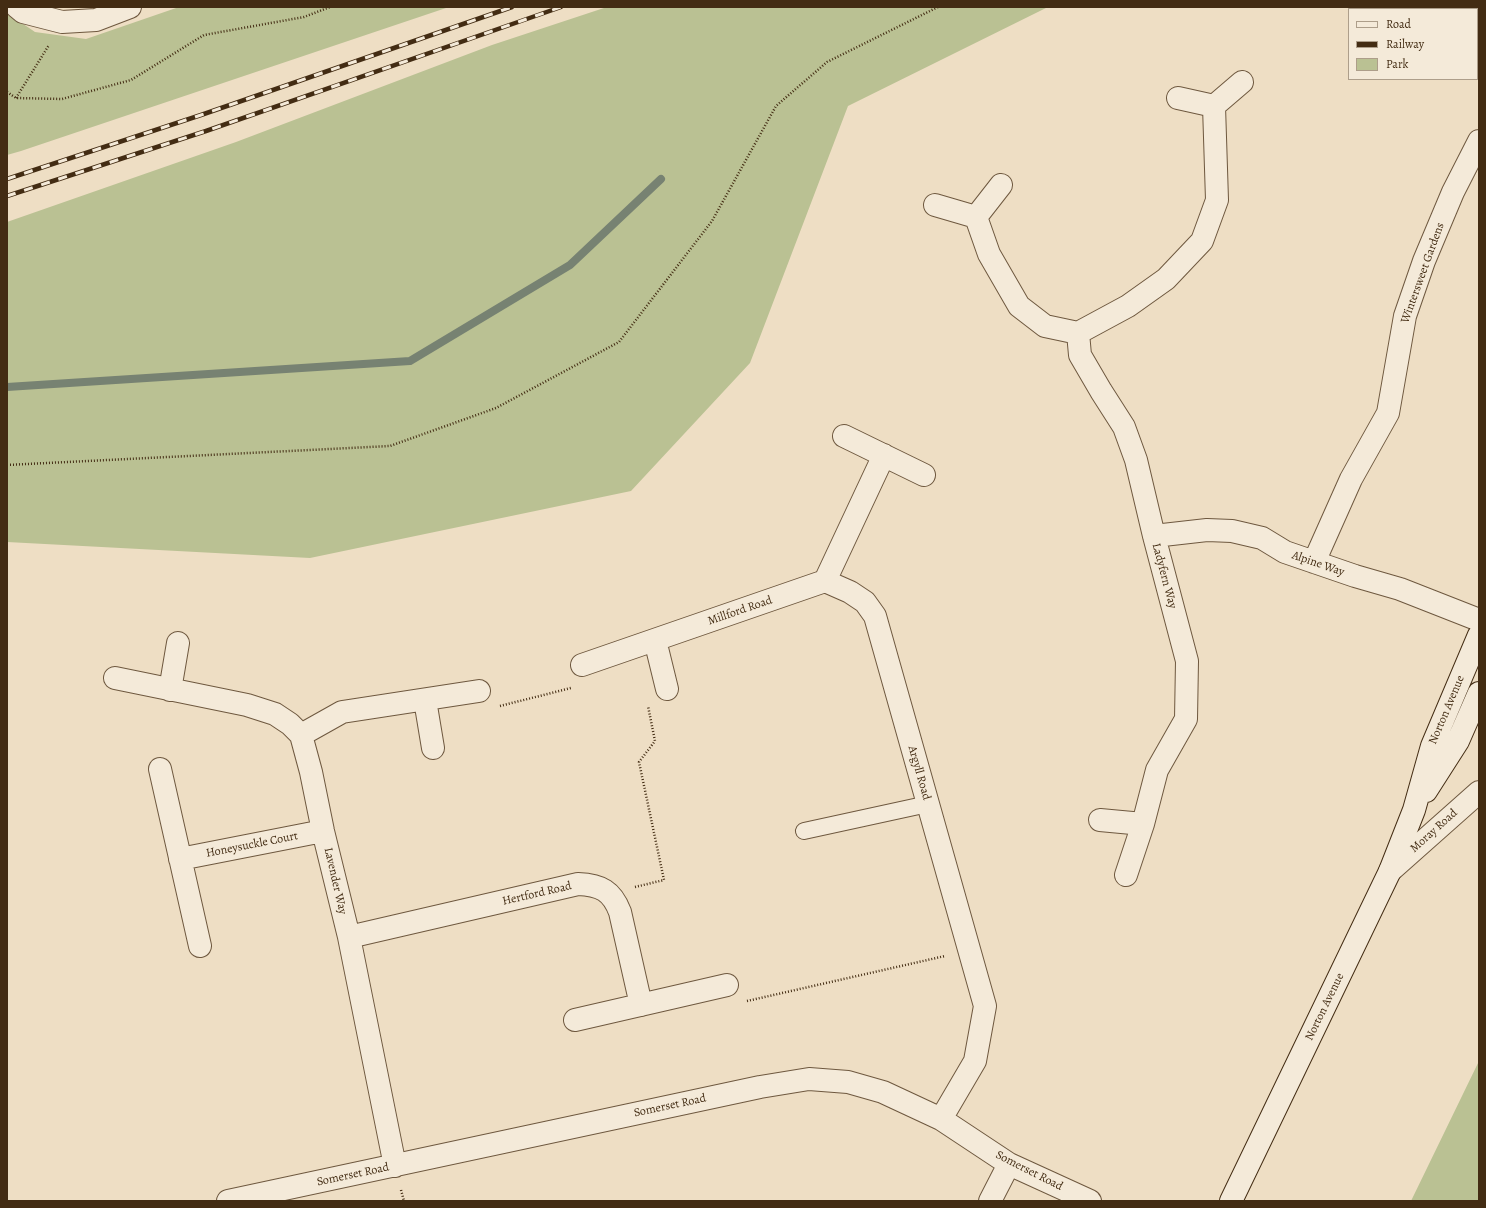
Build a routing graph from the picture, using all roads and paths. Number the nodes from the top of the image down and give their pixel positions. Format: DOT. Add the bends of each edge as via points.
graph roads {
  1 [pos="17,7"];
  2 [pos="130,7"];
  3 [pos="330,7"];
  4 [pos="938,7"];
  5 [pos="62,22"];
  6 [pos="1242,82"];
  7 [pos="7,92"];
  8 [pos="16,98"];
  9 [pos="1178,98"];
  10 [pos="1214,106"];
  11 [pos="1479,141"];
  12 [pos="1000,184"];
  13 [pos="935,205"];
  14 [pos="976,217"];
  15 [pos="1078,333"];
  16 [pos="844,436"];
  17 [pos="884,455"];
  18 [pos="7,465"];
  19 [pos="924,475"];
  20 [pos="1154,536"];
  21 [pos="1314,562"];
  22 [pos="824,582"];
  23 [pos="1479,620"];
  24 [pos="1479,635"];
  25 [pos="655,640"];
  26 [pos="178,643"];
  27 [pos="582,665"];
  28 [pos="115,678"];
  29 [pos="667,689"];
  30 [pos="170,690"];
  31 [pos="479,691"];
  32 [pos="1479,693"];
  33 [pos="425,700"];
  34 [pos="301,735"];
  35 [pos="434,748"];
  36 [pos="160,769"];
  37 [pos="1479,792"];
  38 [pos="928,804"];
  39 [pos="1414,810"];
  40 [pos="1100,820"];
  41 [pos="1143,824"];
  42 [pos="804,830"];
  43 [pos="323,831"];
  44 [pos="180,858"];
  45 [pos="1390,871"];
  46 [pos="1126,875"];
  47 [pos="609,892"];
  48 [pos="349,937"];
  49 [pos="200,946"];
  50 [pos="970,950"];
  51 [pos="727,985"];
  52 [pos="640,1005"];
  53 [pos="576,1020"];
  54 [pos="941,1119"];
  55 [pos="1009,1164"];
  56 [pos="395,1166"];
  57 [pos="228,1201"];
  58 [pos="990,1201"];
  59 [pos="1090,1201"];
  60 [pos="1231,1201"];
  1 -- 5 [label="street" via="23,12"];
  2 -- 5 [label="street" via="96,20"];
  3 -- 8 [label="path" via="304,17 204,34 131,80 62,99"];
  4 -- 18 [label="path" via="827,62 776,106 712,221 619,342 496,408 390,446"];
  5 -- 8 [label="path"];
  6 -- 10 [label="street"];
  7 -- 8 [label="path"];
  9 -- 10 [label="street"];
  10 -- 15 [label="street" via="1217,200 1202,241 1166,279 1128,306"];
  11 -- 21 [label="street, Wintersweet Gardens" via="1453,192 1424,261 1405,316 1388,413 1351,479"];
  12 -- 14 [label="street"];
  13 -- 14 [label="street"];
  14 -- 15 [label="street" via="989,254 1019,306 1046,326"];
  15 -- 20 [label="street, Ladyfern Way" via="1080,355 1124,427 1136,460"];
  16 -- 17 [label="street"];
  17 -- 19 [label="street"];
  17 -- 22 [label="street"];
  20 -- 21 [label="street, Alpine Way" via="1207,530 1232,531 1262,538 1285,552"];
  20 -- 41 [label="street, Ladyfern Way" via="1187,661 1186,719 1157,770"];
  21 -- 23 [label="street, Alpine Way" via="1400,589"];
  22 -- 25 [label="street, Millford Road"];
  22 -- 38 [label="street, Argyll Road" via="850,592 865,602 875,616"];
  24 -- 39 [label="street, Norton Avenue" via="1432,746"];
  25 -- 27 [label="street, Millford Road"];
  25 -- 29 [label="street"];
  26 -- 30 [label="street"];
  27 -- 31 [label="path" via="587,684 488,709"];
  28 -- 30 [label="street"];
  29 -- 47 [label="path" via="646,694 655,740 639,762 664,880"];
  30 -- 34 [label="street" via="247,705 275,714"];
  31 -- 33 [label="street"];
  32 -- 39 [label="street, Norton Avenue" via="1458,741"];
  33 -- 34 [label="street" via="342,712"];
  33 -- 35 [label="street"];
  34 -- 43 [label="street, Lavender Way"];
  36 -- 44 [label="street"];
  37 -- 45 [label="street, Moray Road"];
  38 -- 42 [label="lane"];
  38 -- 50 [label="street, Argyll Road"];
  39 -- 45 [label="street, Norton Avenue"];
  40 -- 41 [label="street"];
  41 -- 46 [label="street, Ladyfern Way"];
  43 -- 44 [label="street, Honeysuckle Court"];
  43 -- 48 [label="street, Lavender Way"];
  44 -- 49 [label="street"];
  45 -- 60 [label="street, Norton Avenue"];
  47 -- 48 [label="street, Hertford Road" via="593,885 578,884"];
  47 -- 52 [label="street" via="620,912"];
  48 -- 56 [label="street, Lavender Way"];
  50 -- 51 [label="path" via="733,1004"];
  50 -- 54 [label="street, Argyll Road" via="985,1006 975,1061"];
  51 -- 52 [label="street"];
  52 -- 53 [label="street"];
  54 -- 55 [label="street, Somerset Road"];
  54 -- 56 [label="street, Somerset Road" via="883,1092 848,1082 809,1079 752,1088"];
  55 -- 58 [label="street"];
  55 -- 59 [label="street, Somerset Road"];
  56 -- 57 [label="street, Somerset Road"];
}
